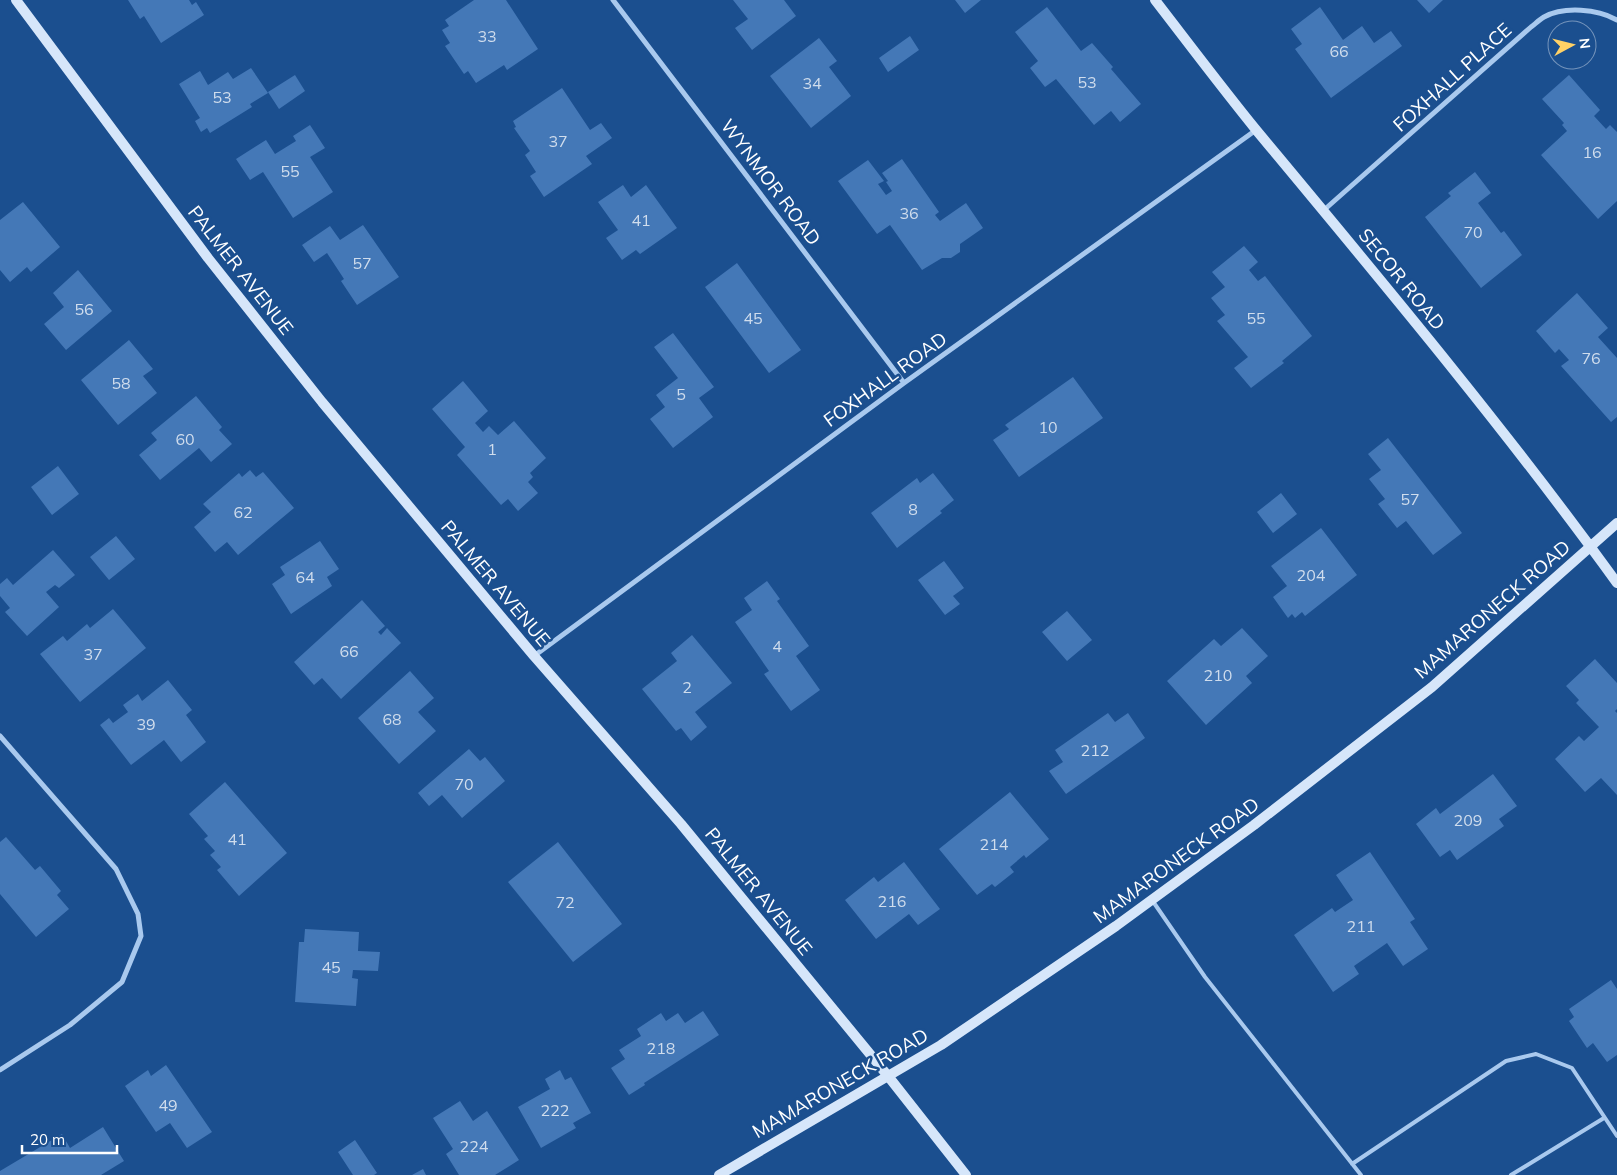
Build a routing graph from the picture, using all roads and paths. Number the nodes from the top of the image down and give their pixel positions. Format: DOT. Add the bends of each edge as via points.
graph roads {
  1 [pos="16,0"];
  2 [pos="612,0"];
  3 [pos="1155,0"];
  4 [pos="1617,20"];
  5 [pos="1256,130"];
  6 [pos="1324,210"];
  7 [pos="904,382"];
  8 [pos="1617,523"];
  9 [pos="1590,546"];
  10 [pos="1617,583"];
  11 [pos="534,656"];
  12 [pos="0,736"];
  13 [pos="1152,900"];
  14 [pos="0,1070"];
  15 [pos="888,1076"];
  16 [pos="1604,1118"];
  17 [pos="1617,1136"];
  18 [pos="1352,1164"];
  19 [pos="719,1175"];
  20 [pos="966,1175"];
  21 [pos="1361,1175"];
  22 [pos="1511,1175"];
  1 -- 11 [label="street, PALMER AVENUE" via="220,273 322,402"];
  2 -- 7 [label="street, WYNMOR ROAD"];
  3 -- 5 [label="street, SECOR ROAD"];
  4 -- 6 [label="street, FOXHALL PLACE" via="1578,11 1545,16"];
  5 -- 6 [label="street, SECOR ROAD"];
  5 -- 7 [label="street, FOXHALL ROAD"];
  6 -- 9 [label="street, SECOR ROAD"];
  7 -- 11 [label="street, FOXHALL ROAD"];
  8 -- 9 [label="street, MAMARONECK ROAD"];
  9 -- 10 [label="street, SECOR ROAD"];
  9 -- 13 [label="street, MAMARONECK ROAD" via="1432,687"];
  11 -- 15 [label="street, PALMER AVENUE" via="682,824"];
  12 -- 14 [label="street" via="116,869 138,914 141,936 122,982 70,1026"];
  13 -- 15 [label="street, MAMARONECK ROAD" via="941,1045"];
  13 -- 18 [label="lane" via="1205,977"];
  15 -- 19 [label="street, MAMARONECK ROAD"];
  15 -- 20 [label="street, PALMER AVENUE"];
  16 -- 17 [label="lane"];
  16 -- 18 [label="lane" via="1572,1068 1536,1054 1506,1061"];
  16 -- 22 [label="lane"];
  18 -- 21 [label="lane"];
}
